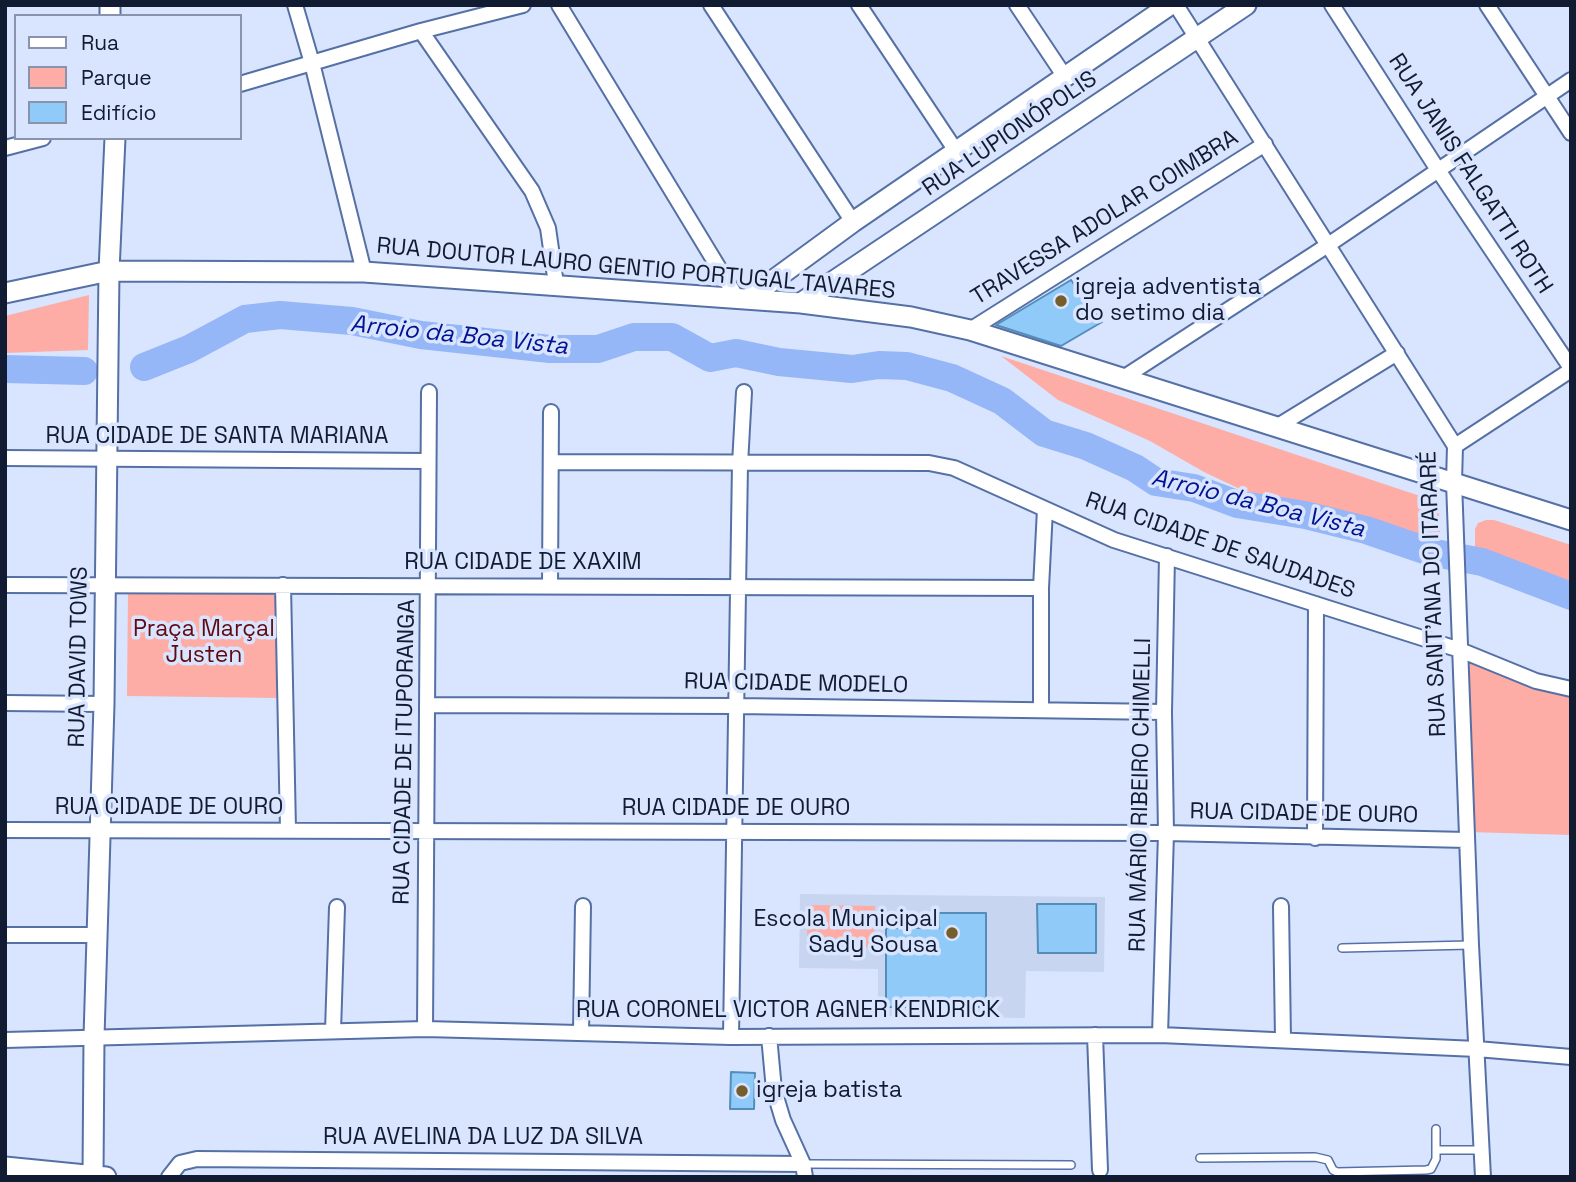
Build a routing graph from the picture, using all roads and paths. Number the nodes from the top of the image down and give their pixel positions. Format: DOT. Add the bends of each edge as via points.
graph roads {
  1 [pos="295,5"];
  2 [pos="523,5"];
  3 [pos="559,5"];
  4 [pos="710,5"];
  5 [pos="859,5"];
  6 [pos="1017,5"];
  7 [pos="1170,5"];
  8 [pos="1176,5"];
  9 [pos="1246,5"];
  10 [pos="1332,5"];
  11 [pos="1487,5"];
  12 [pos="421,31"];
  13 [pos="1197,38"];
  14 [pos="312,63"];
  15 [pos="1065,77"];
  16 [pos="1571,80"];
  17 [pos="242,83"];
  18 [pos="1547,96"];
  19 [pos="1571,133"];
  20 [pos="35,140"];
  21 [pos="115,140"];
  22 [pos="1265,144"];
  23 [pos="5,148"];
  24 [pos="956,151"];
  25 [pos="1438,170"];
  26 [pos="853,222"];
  27 [pos="1328,245"];
  28 [pos="109,271"];
  29 [pos="364,271"];
  30 [pos="556,284"];
  31 [pos="5,293"];
  32 [pos="743,298"];
  33 [pos="801,303"];
  34 [pos="970,330"];
  35 [pos="1397,353"];
  36 [pos="1571,369"];
  37 [pos="1123,377"];
  38 [pos="429,392"];
  39 [pos="744,392"];
  40 [pos="551,412"];
  41 [pos="1278,426"];
  42 [pos="1455,446"];
  43 [pos="5,458"];
  44 [pos="107,458"];
  45 [pos="428,461"];
  46 [pos="551,462"];
  47 [pos="740,464"];
  48 [pos="1454,482"];
  49 [pos="1045,509"];
  50 [pos="1571,520"];
  51 [pos="1167,556"];
  52 [pos="5,584"];
  53 [pos="106,584"];
  54 [pos="283,584"];
  55 [pos="429,585"];
  56 [pos="550,586"];
  57 [pos="740,587"];
  58 [pos="1041,588"];
  59 [pos="1316,604"];
  60 [pos="1460,650"];
  61 [pos="1571,689"];
  62 [pos="5,703"];
  63 [pos="104,704"];
  64 [pos="428,705"];
  65 [pos="737,706"];
  66 [pos="1041,710"];
  67 [pos="1164,712"];
  68 [pos="5,830"];
  69 [pos="100,830"];
  70 [pos="288,830"];
  71 [pos="426,831"];
  72 [pos="735,832"];
  73 [pos="1166,834"];
  74 [pos="1315,838"];
  75 [pos="1467,840"];
  76 [pos="337,906"];
  77 [pos="583,906"];
  78 [pos="1281,906"];
  79 [pos="5,935"];
  80 [pos="96,935"];
  81 [pos="1471,945"];
  82 [pos="1342,948"];
  83 [pos="425,1029"];
  84 [pos="333,1031"];
  85 [pos="581,1033"];
  86 [pos="1095,1035"];
  87 [pos="1160,1035"];
  88 [pos="769,1036"];
  89 [pos="94,1037"];
  90 [pos="732,1037"];
  91 [pos="5,1040"];
  92 [pos="1283,1040"];
  93 [pos="1477,1049"];
  94 [pos="1571,1057"];
  95 [pos="1436,1129"];
  96 [pos="1436,1150"];
  97 [pos="1482,1150"];
  98 [pos="1200,1158"];
  99 [pos="1072,1165"];
  100 [pos="5,1167"];
  101 [pos="804,1170"];
  102 [pos="1100,1170"];
  103 [pos="97,1176"];
  104 [pos="169,1177"];
  105 [pos="1483,1177"];
  1 -- 14 [label="street"];
  2 -- 12 [label="street"];
  3 -- 32 [label="street"];
  4 -- 26 [label="street"];
  5 -- 24 [label="street"];
  6 -- 15 [label="street"];
  7 -- 15 [label="street, RUA LUPIONÓPOLIS"];
  8 -- 13 [label="street, RUA SANT'ANA DO ITARARÉ"];
  9 -- 13 [label="street, RUA LUPIONÓPOLIS"];
  10 -- 25 [label="street, RUA JANIS FALGATTI ROTH"];
  11 -- 18 [label="street"];
  12 -- 14 [label="street"];
  12 -- 30 [label="street" via="532,191 548,228"];
  13 -- 22 [label="street, RUA SANT'ANA DO ITARARÉ"];
  13 -- 33 [label="street, RUA LUPIONÓPOLIS"];
  14 -- 17 [label="street"];
  14 -- 29 [label="street"];
  15 -- 24 [label="street, RUA LUPIONÓPOLIS"];
  16 -- 18 [label="street"];
  18 -- 19 [label="street"];
  18 -- 25 [label="street"];
  20 -- 23 [label="street"];
  21 -- 28 [label="street, RUA DAVID TOWS"];
  22 -- 27 [label="street, RUA SANT'ANA DO ITARARÉ"];
  22 -- 34 [label="street, TRAVESSA ADOLAR COIMBRA"];
  24 -- 26 [label="street, RUA LUPIONÓPOLIS"];
  25 -- 27 [label="street"];
  25 -- 36 [label="street, RUA JANIS FALGATTI ROTH"];
  26 -- 32 [label="street, RUA LUPIONÓPOLIS"];
  27 -- 35 [label="street, RUA SANT'ANA DO ITARARÉ"];
  27 -- 37 [label="street"];
  28 -- 29 [label="street, RUA DOUTOR LAURO GENTIO PORTUGAL TAVARES"];
  28 -- 31 [label="street, RUA DOUTOR LAURO GENTIO PORTUGAL TAVARES"];
  28 -- 44 [label="street, RUA DAVID TOWS"];
  29 -- 30 [label="street, RUA DOUTOR LAURO GENTIO PORTUGAL TAVARES"];
  30 -- 32 [label="street, RUA DOUTOR LAURO GENTIO PORTUGAL TAVARES"];
  32 -- 33 [label="street, RUA DOUTOR LAURO GENTIO PORTUGAL TAVARES"];
  33 -- 34 [label="street, RUA DOUTOR LAURO GENTIO PORTUGAL TAVARES" via="911,317"];
  34 -- 37 [label="street, RUA DOUTOR LAURO GENTIO PORTUGAL TAVARES"];
  35 -- 41 [label="street"];
  35 -- 42 [label="street, RUA SANT'ANA DO ITARARÉ"];
  36 -- 42 [label="street"];
  37 -- 41 [label="street, RUA DOUTOR LAURO GENTIO PORTUGAL TAVARES"];
  38 -- 45 [label="street, RUA CIDADE DE ITUPORANGA"];
  39 -- 47 [label="street"];
  40 -- 46 [label="street"];
  41 -- 48 [label="street, RUA DOUTOR LAURO GENTIO PORTUGAL TAVARES"];
  42 -- 48 [label="street, RUA SANT'ANA DO ITARARÉ"];
  43 -- 44 [label="street, RUA CIDADE DE SANTA MARIANA"];
  44 -- 45 [label="street, RUA CIDADE DE SANTA MARIANA"];
  44 -- 53 [label="street, RUA DAVID TOWS"];
  45 -- 55 [label="street, RUA CIDADE DE ITUPORANGA"];
  46 -- 47 [label="street, RUA CIDADE DE SAUDADES"];
  46 -- 56 [label="street"];
  47 -- 49 [label="street, RUA CIDADE DE SAUDADES" via="929,463 954,468"];
  47 -- 57 [label="street"];
  48 -- 50 [label="street, RUA DOUTOR LAURO GENTIO PORTUGAL TAVARES"];
  48 -- 60 [label="street, RUA SANT'ANA DO ITARARÉ"];
  49 -- 51 [label="street, RUA CIDADE DE SAUDADES" via="1114,540"];
  49 -- 58 [label="street"];
  51 -- 59 [label="street, RUA CIDADE DE SAUDADES"];
  51 -- 67 [label="street, RUA MÁRIO RIBEIRO CHIMELLI"];
  52 -- 53 [label="street, RUA CIDADE DE XAXIM"];
  53 -- 54 [label="street, RUA CIDADE DE XAXIM"];
  53 -- 63 [label="street, RUA DAVID TOWS"];
  54 -- 55 [label="street, RUA CIDADE DE XAXIM"];
  54 -- 70 [label="street"];
  55 -- 56 [label="street, RUA CIDADE DE XAXIM"];
  55 -- 64 [label="street, RUA CIDADE DE ITUPORANGA"];
  56 -- 57 [label="street, RUA CIDADE DE XAXIM"];
  57 -- 58 [label="street, RUA CIDADE DE XAXIM"];
  57 -- 65 [label="street"];
  58 -- 66 [label="street"];
  59 -- 60 [label="street, RUA CIDADE DE SAUDADES"];
  59 -- 74 [label="street"];
  60 -- 61 [label="street, RUA CIDADE DE SAUDADES" via="1536,681"];
  60 -- 75 [label="street, RUA SANT'ANA DO ITARARÉ"];
  62 -- 63 [label="street"];
  63 -- 69 [label="street, RUA DAVID TOWS"];
  64 -- 65 [label="street, RUA CIDADE MODELO"];
  64 -- 71 [label="street, RUA CIDADE DE ITUPORANGA"];
  65 -- 66 [label="street, RUA CIDADE MODELO"];
  65 -- 72 [label="street"];
  66 -- 67 [label="street, RUA CIDADE MODELO"];
  67 -- 73 [label="street, RUA MÁRIO RIBEIRO CHIMELLI"];
  68 -- 69 [label="street, RUA CIDADE DE OURO"];
  69 -- 70 [label="street, RUA CIDADE DE OURO"];
  69 -- 80 [label="street, RUA DAVID TOWS"];
  70 -- 71 [label="street, RUA CIDADE DE OURO"];
  71 -- 72 [label="street, RUA CIDADE DE OURO"];
  71 -- 83 [label="street, RUA CIDADE DE ITUPORANGA"];
  72 -- 73 [label="street, RUA CIDADE DE OURO"];
  72 -- 90 [label="street"];
  73 -- 74 [label="street, RUA CIDADE DE OURO"];
  73 -- 87 [label="street, RUA MÁRIO RIBEIRO CHIMELLI"];
  74 -- 75 [label="street, RUA CIDADE DE OURO"];
  75 -- 81 [label="street, RUA SANT'ANA DO ITARARÉ"];
  76 -- 84 [label="street"];
  77 -- 85 [label="street"];
  78 -- 92 [label="street"];
  79 -- 80 [label="street"];
  80 -- 89 [label="street, RUA DAVID TOWS"];
  81 -- 82 [label="lane"];
  81 -- 93 [label="street, RUA SANT'ANA DO ITARARÉ"];
  83 -- 84 [label="street, RUA CORONEL VICTOR AGNER KENDRICK"];
  83 -- 85 [label="street, RUA CORONEL VICTOR AGNER KENDRICK"];
  84 -- 89 [label="street, RUA CORONEL VICTOR AGNER KENDRICK"];
  85 -- 90 [label="street, RUA CORONEL VICTOR AGNER KENDRICK"];
  86 -- 87 [label="street, RUA CORONEL VICTOR AGNER KENDRICK"];
  86 -- 88 [label="street, RUA CORONEL VICTOR AGNER KENDRICK"];
  86 -- 102 [label="street"];
  87 -- 92 [label="street, RUA CORONEL VICTOR AGNER KENDRICK"];
  88 -- 90 [label="street, RUA CORONEL VICTOR AGNER KENDRICK"];
  88 -- 101 [label="street" via="774,1090"];
  89 -- 91 [label="street, RUA CORONEL VICTOR AGNER KENDRICK"];
  89 -- 103 [label="street, RUA DAVID TOWS"];
  92 -- 93 [label="street, RUA CORONEL VICTOR AGNER KENDRICK"];
  93 -- 94 [label="street, RUA CORONEL VICTOR AGNER KENDRICK"];
  93 -- 97 [label="street, RUA SANT'ANA DO ITARARÉ"];
  95 -- 96 [label="lane"];
  96 -- 97 [label="lane"];
  96 -- 98 [label="lane" via="1434,1164 1426,1170 1337,1172 1328,1160 1315,1157"];
  97 -- 105 [label="street, RUA SANT'ANA DO ITARARÉ"];
  99 -- 101 [label="lane"];
  100 -- 103 [label="street"];
  101 -- 104 [label="street, RUA AVELINA DA LUZ DA SILVA" via="197,1159 180,1163"];
}
